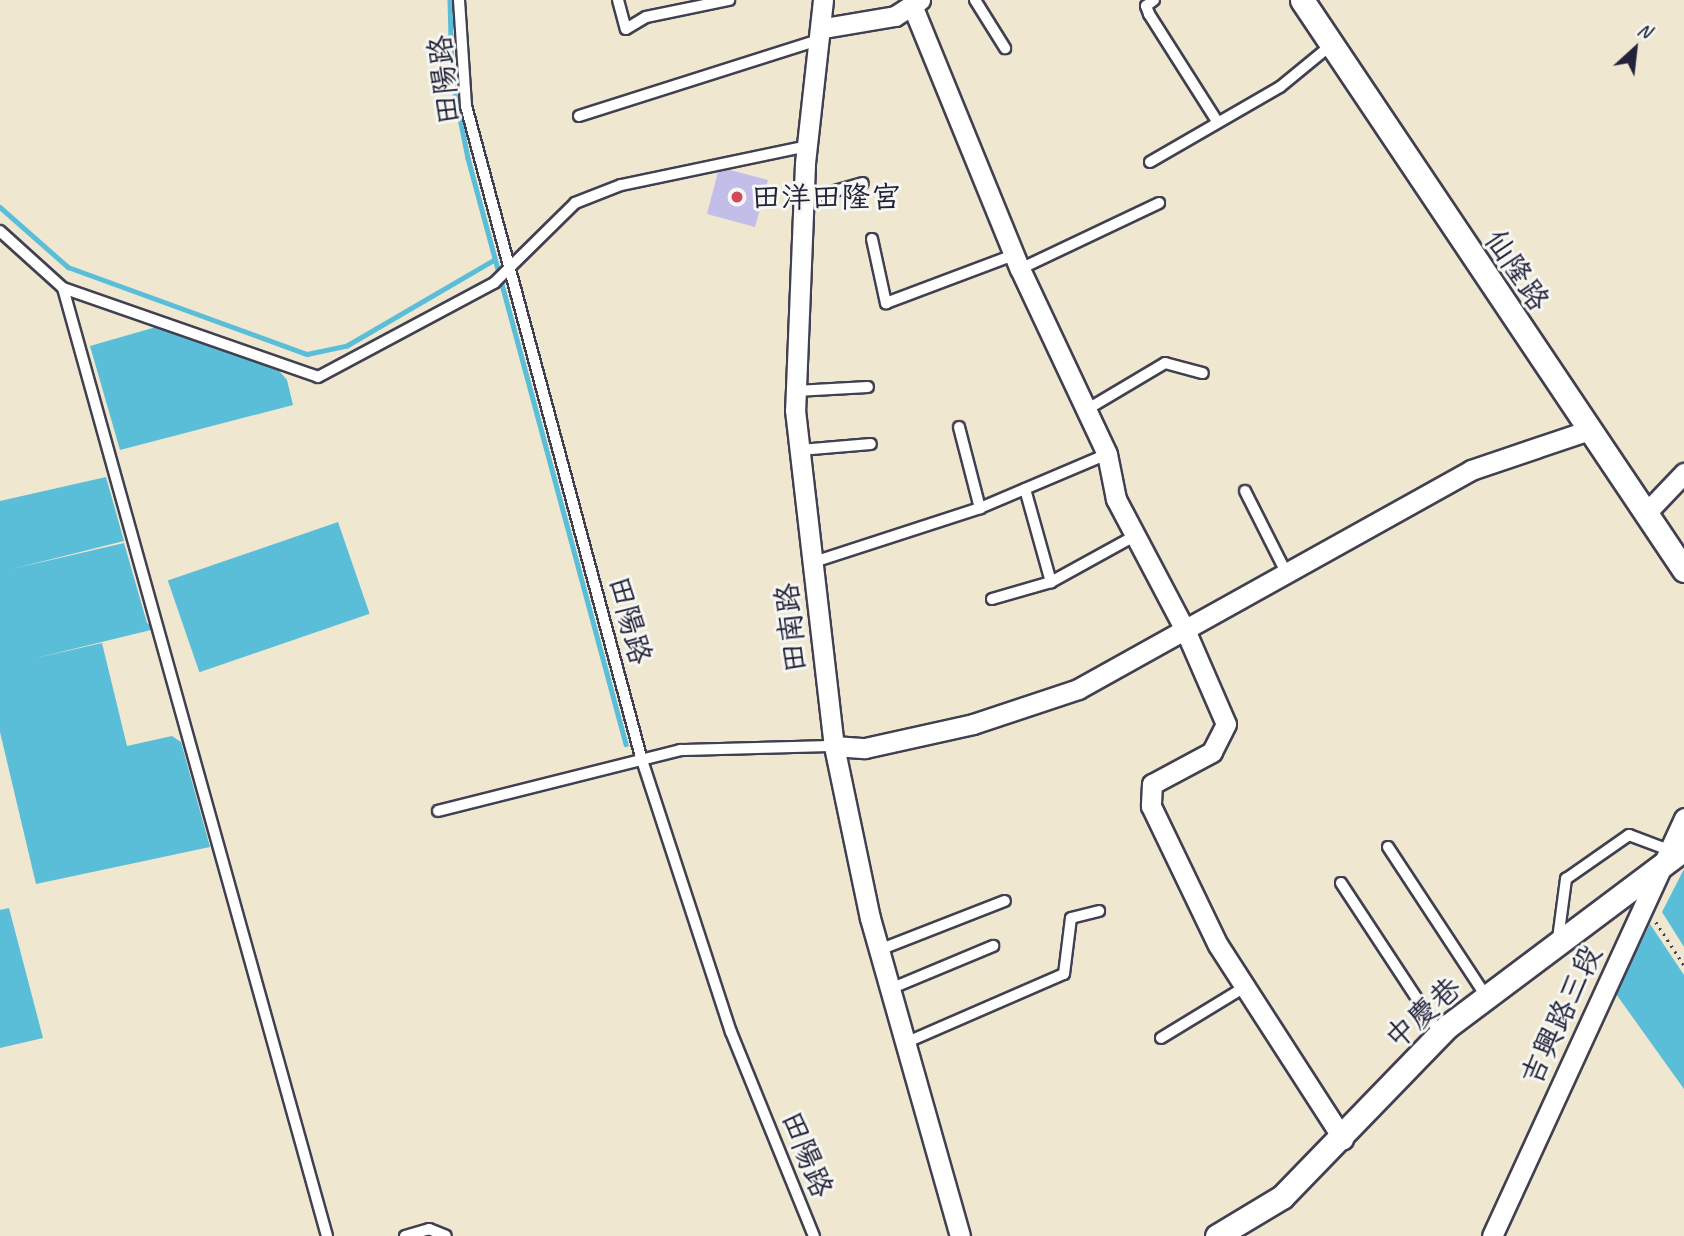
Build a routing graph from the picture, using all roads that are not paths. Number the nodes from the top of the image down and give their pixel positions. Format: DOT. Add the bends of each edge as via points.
graph roads {
  1 [pos="459,0"];
  2 [pos="618,0"];
  3 [pos="729,0"];
  4 [pos="823,0"];
  5 [pos="975,0"];
  6 [pos="1154,0"];
  7 [pos="916,2"];
  8 [pos="1308,3"];
  9 [pos="682,5"];
  10 [pos="823,34"];
  11 [pos="1330,46"];
  12 [pos="1005,48"];
  13 [pos="579,116"];
  14 [pos="1217,121"];
  15 [pos="807,146"];
  16 [pos="1150,162"];
  17 [pos="863,183"];
  18 [pos="803,200"];
  19 [pos="1158,204"];
  20 [pos="0,231"];
  21 [pos="872,240"];
  22 [pos="1017,262"];
  23 [pos="509,269"];
  24 [pos="63,288"];
  25 [pos="1203,373"];
  26 [pos="867,387"];
  27 [pos="796,391"];
  28 [pos="1086,410"];
  29 [pos="959,427"];
  30 [pos="1586,431"];
  31 [pos="872,444"];
  32 [pos="800,450"];
  33 [pos="1107,454"];
  34 [pos="1684,473"];
  35 [pos="1025,489"];
  36 [pos="1245,491"];
  37 [pos="980,508"];
  38 [pos="1645,514"];
  39 [pos="1133,537"];
  40 [pos="814,562"];
  41 [pos="1684,570"];
  42 [pos="1286,572"];
  43 [pos="1051,582"];
  44 [pos="992,599"];
  45 [pos="1186,632"];
  46 [pos="834,746"];
  47 [pos="641,757"];
  48 [pos="438,811"];
  49 [pos="1684,818"];
  50 [pos="1388,847"];
  51 [pos="1677,850"];
  52 [pos="1659,873"];
  53 [pos="1341,883"];
  54 [pos="1005,901"];
  55 [pos="1099,911"];
  56 [pos="993,946"];
  57 [pos="1557,947"];
  58 [pos="878,950"];
  59 [pos="1245,987"];
  60 [pos="889,989"];
  61 [pos="1486,998"];
  62 [pos="1440,1034"];
  63 [pos="1161,1038"];
  64 [pos="904,1043"];
  65 [pos="1343,1139"];
  66 [pos="327,1236"];
  67 [pos="405,1236"];
  68 [pos="446,1236"];
  69 [pos="814,1236"];
  70 [pos="960,1236"];
  71 [pos="1217,1236"];
  72 [pos="1492,1236"];
  1 -- 23 [label="lane, 田陽路" via="466,106"];
  2 -- 9 [label="lane" via="626,29"];
  3 -- 9 [label="lane"];
  4 -- 10 [label="street, 田南路"];
  5 -- 12 [label="lane"];
  6 -- 14 [label="lane" via="1146,6 1149,15"];
  7 -- 10 [label="street" via="895,16"];
  7 -- 22 [label="street"];
  8 -- 11 [label="street, 仙隆路"];
  10 -- 13 [label="lane"];
  10 -- 15 [label="street, 田南路"];
  11 -- 14 [label="lane" via="1280,87"];
  11 -- 30 [label="street, 仙隆路"];
  14 -- 16 [label="lane"];
  15 -- 18 [label="street, 田南路"];
  15 -- 23 [label="lane" via="621,185 575,202"];
  17 -- 18 [label="lane"];
  18 -- 27 [label="street, 田南路"];
  19 -- 22 [label="lane"];
  20 -- 24 [label="lane"];
  21 -- 22 [label="lane" via="886,303"];
  22 -- 28 [label="street"];
  23 -- 24 [label="lane" via="494,283 318,377"];
  23 -- 47 [label="lane, 田陽路"];
  24 -- 66 [label="lane"];
  25 -- 28 [label="lane" via="1165,363"];
  26 -- 27 [label="lane"];
  27 -- 32 [label="street, 田南路"];
  28 -- 33 [label="street"];
  29 -- 37 [label="lane"];
  30 -- 38 [label="street, 仙隆路"];
  30 -- 42 [label="street" via="1471,470"];
  31 -- 32 [label="lane"];
  32 -- 40 [label="street, 田南路"];
  33 -- 35 [label="lane"];
  33 -- 39 [label="street" via="1116,499"];
  34 -- 38 [label="street"];
  35 -- 37 [label="lane"];
  35 -- 43 [label="lane"];
  36 -- 42 [label="lane"];
  37 -- 40 [label="lane"];
  38 -- 41 [label="street, 仙隆路"];
  39 -- 43 [label="lane"];
  39 -- 45 [label="street"];
  40 -- 46 [label="street, 田南路"];
  42 -- 45 [label="street"];
  43 -- 44 [label="lane"];
  45 -- 46 [label="street" via="1078,689 973,724 865,748"];
  45 -- 59 [label="street" via="1226,735 1212,752 1162,776 1148,794 1218,945"];
  46 -- 47 [label="lane" via="680,750"];
  46 -- 58 [label="street, 田南路"];
  47 -- 48 [label="lane"];
  47 -- 69 [label="lane, 田陽路" via="731,1032"];
  49 -- 51 [label="street"];
  50 -- 61 [label="lane"];
  51 -- 52 [label="street, 中慶巷"];
  51 -- 57 [label="lane" via="1629,835 1566,879"];
  52 -- 57 [label="street, 中慶巷"];
  52 -- 72 [label="street, 吉興路三段"];
  53 -- 62 [label="lane"];
  54 -- 58 [label="lane"];
  55 -- 64 [label="lane" via="1071,918 1064,974"];
  56 -- 60 [label="lane"];
  57 -- 61 [label="street, 中慶巷"];
  58 -- 60 [label="street, 田南路"];
  59 -- 63 [label="lane"];
  59 -- 65 [label="street"];
  60 -- 64 [label="street, 田南路"];
  61 -- 62 [label="street, 中慶巷"];
  62 -- 65 [label="street, 中慶巷"];
  64 -- 70 [label="street, 田南路"];
  65 -- 71 [label="street, 中慶巷" via="1283,1197"];
  67 -- 68 [label="lane" via="429,1229"];
}
